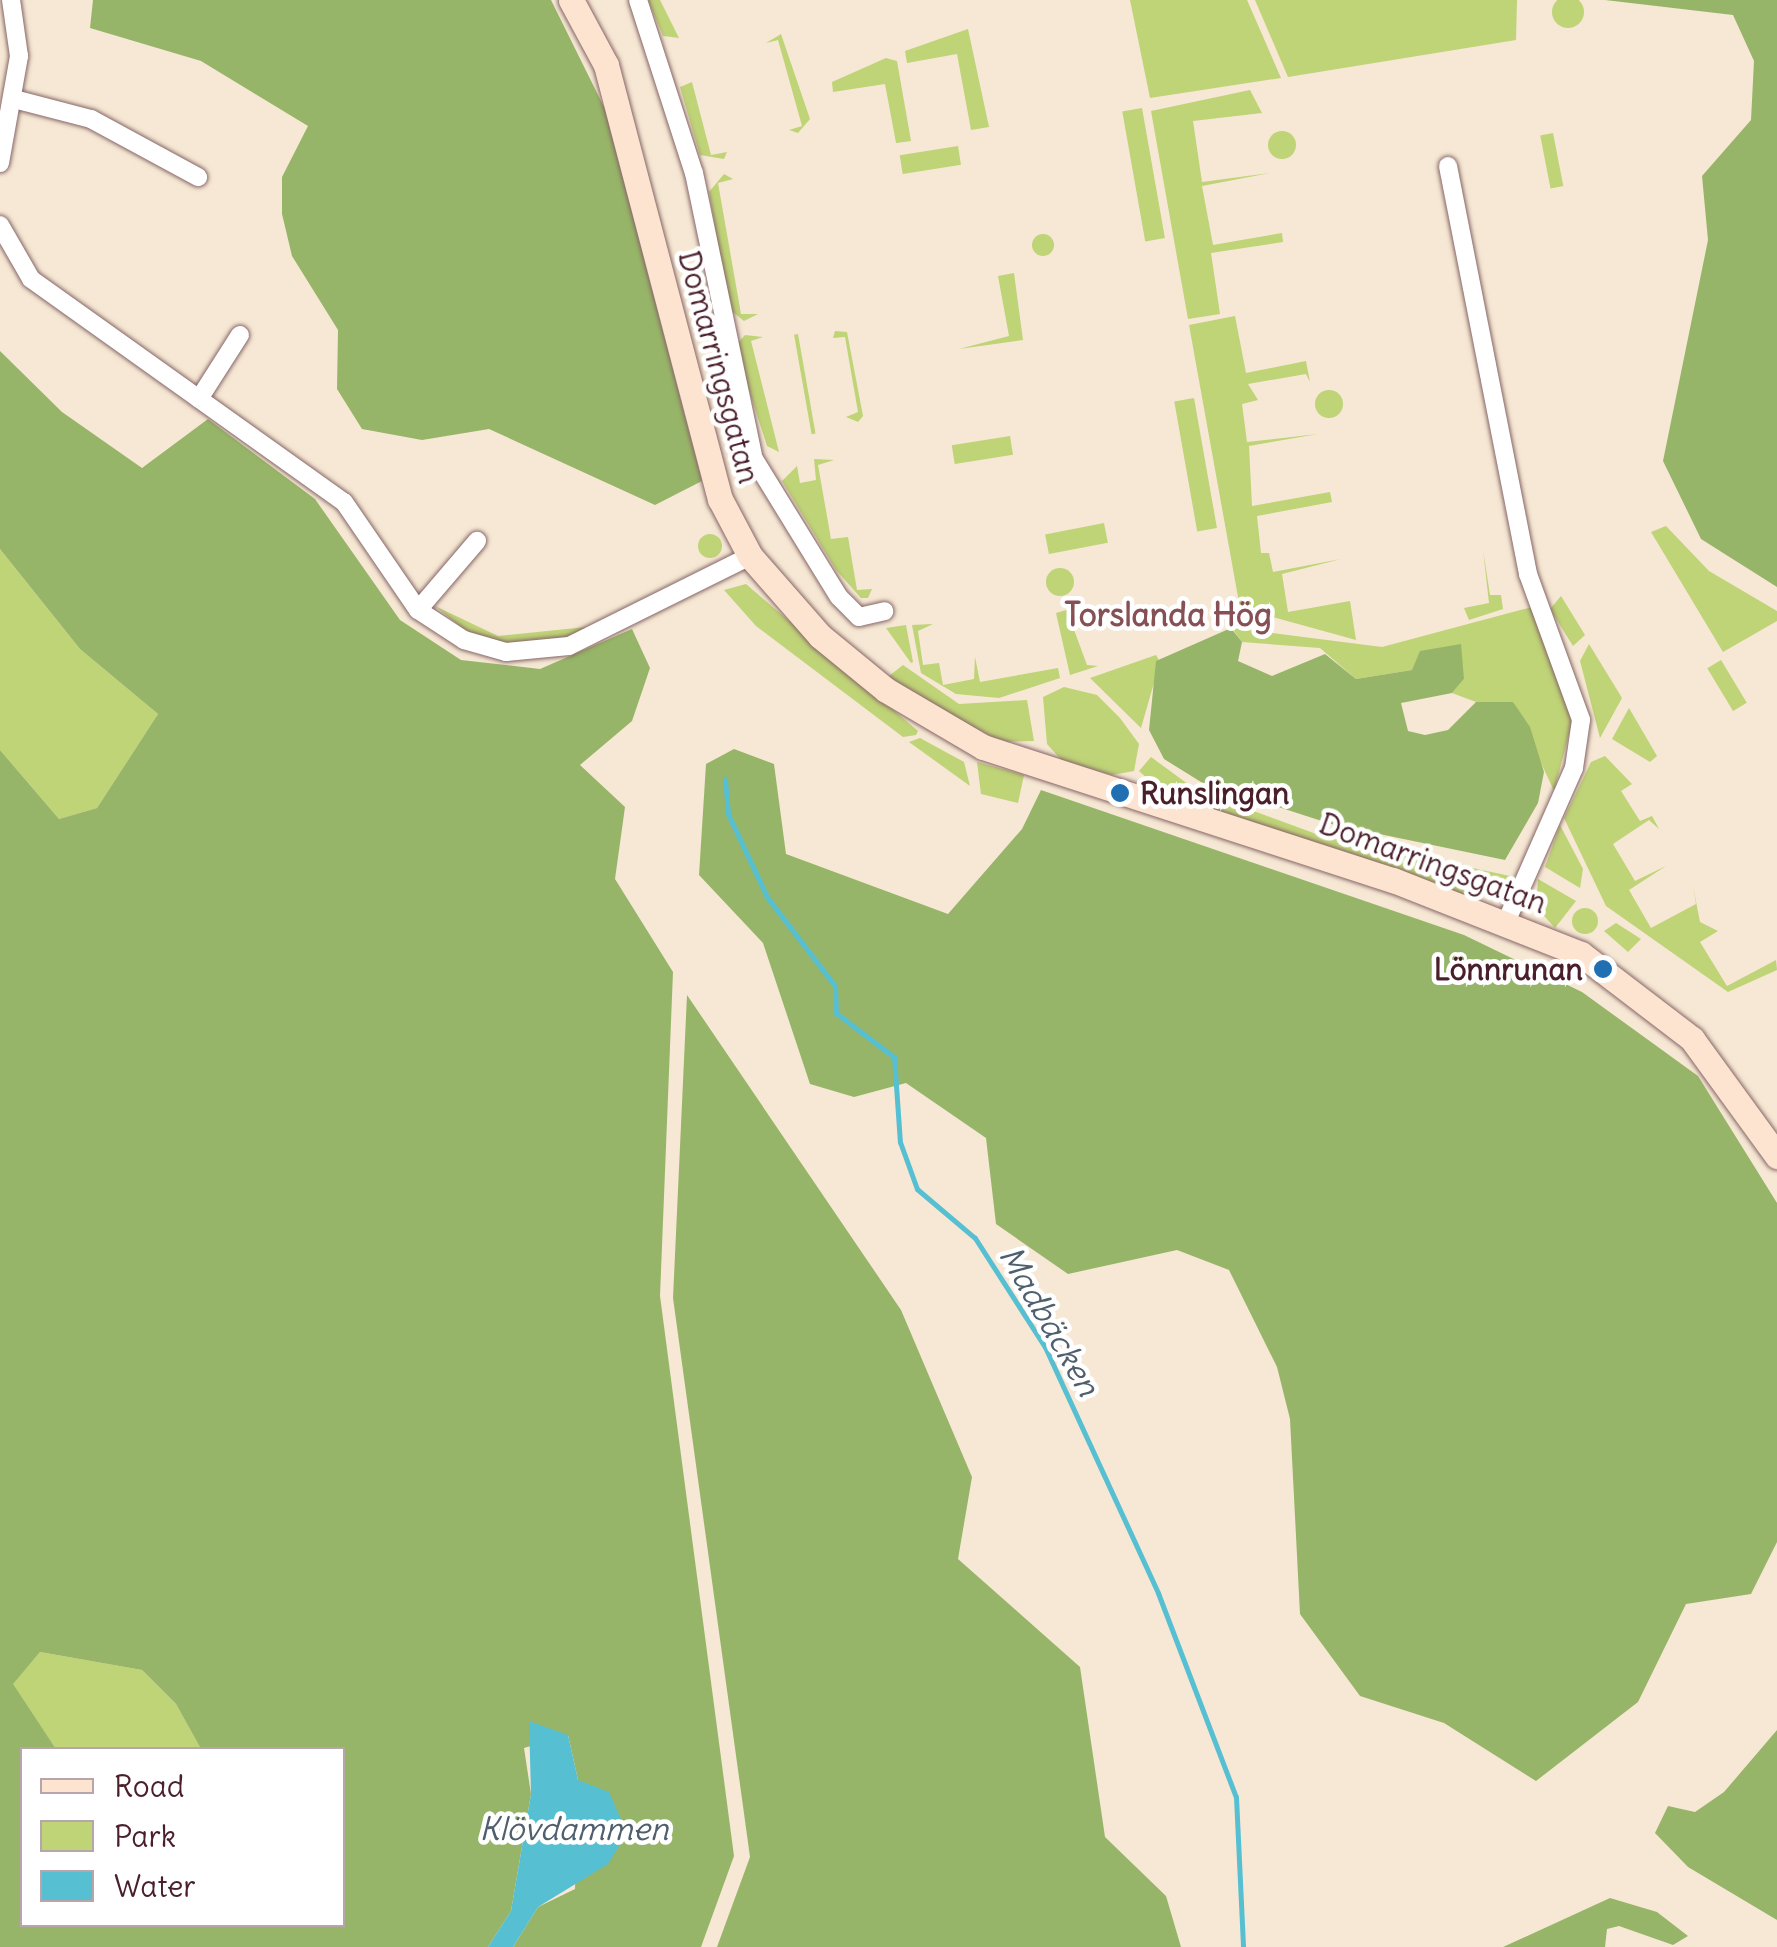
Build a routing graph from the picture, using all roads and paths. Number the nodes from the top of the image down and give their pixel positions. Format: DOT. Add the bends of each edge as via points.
graph roads {
  1 [pos="11,0"];
  2 [pos="571,0"];
  3 [pos="638,0"];
  4 [pos="14,99"];
  5 [pos="0,163"];
  6 [pos="1448,166"];
  7 [pos="198,176"];
  8 [pos="0,225"];
  9 [pos="240,335"];
  10 [pos="200,399"];
  11 [pos="476,541"];
  12 [pos="750,556"];
  13 [pos="418,610"];
  14 [pos="884,612"];
  15 [pos="1506,922"];
  16 [pos="1777,1156"];
  1 -- 4 [label="street"];
  2 -- 12 [label="street, Domarringsgatan" via="606,65 702,445"];
  3 -- 14 [label="street" via="694,172 754,459 840,597 858,617"];
  4 -- 5 [label="street"];
  4 -- 7 [label="street" via="92,120"];
  6 -- 15 [label="street" via="1528,574 1581,720 1574,768"];
  8 -- 10 [label="street" via="31,279"];
  9 -- 10 [label="street"];
  10 -- 13 [label="street" via="344,502"];
  11 -- 13 [label="street"];
  12 -- 13 [label="street" via="568,646 493,649"];
  12 -- 15 [label="street, Domarringsgatan" via="846,659 983,747"];
  15 -- 16 [label="street, Domarringsgatan" via="1581,954 1671,1021"];
}
